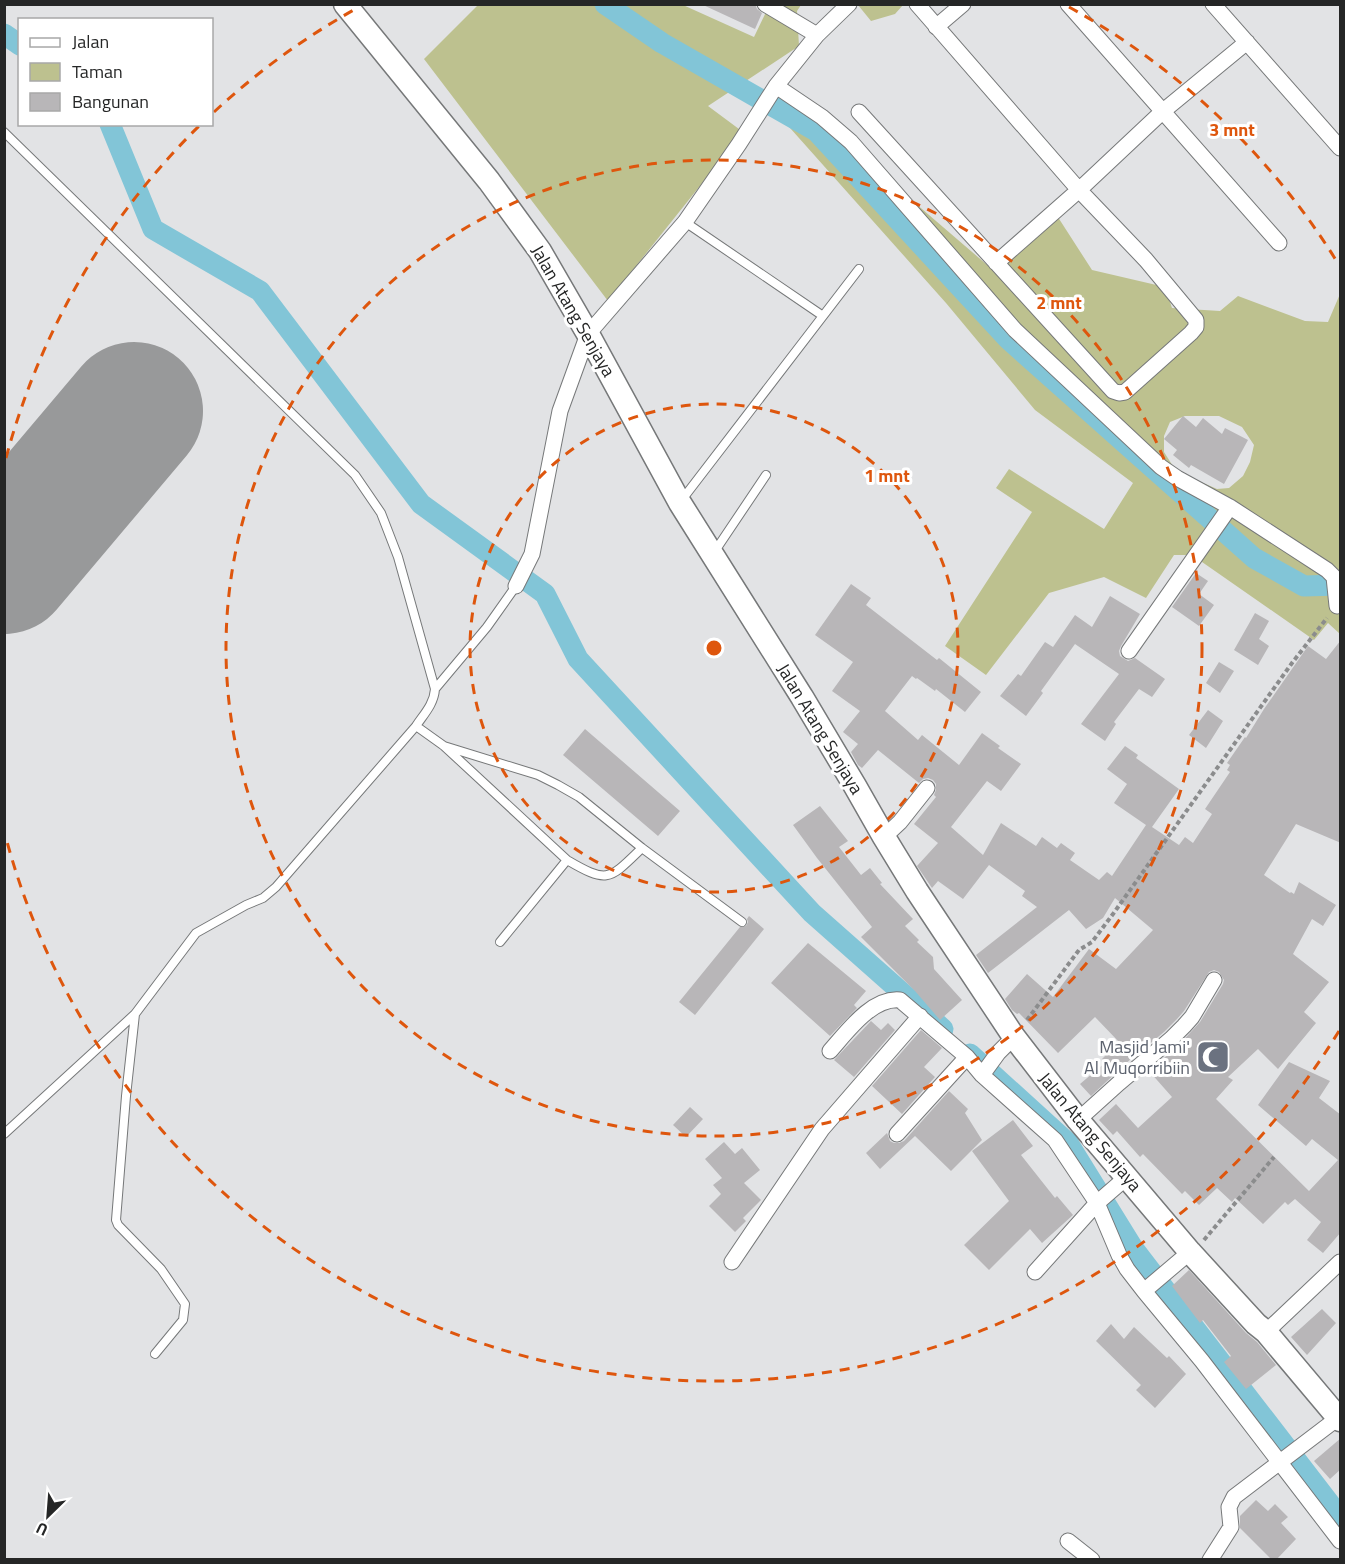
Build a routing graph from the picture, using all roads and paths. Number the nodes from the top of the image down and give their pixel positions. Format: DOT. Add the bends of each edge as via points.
graph roads {
  1 [pos="345,4"];
  2 [pos="765,4"];
  3 [pos="849,4"];
  4 [pos="917,4"];
  5 [pos="963,4"];
  6 [pos="1068,4"];
  7 [pos="1213,4"];
  8 [pos="936,27"];
  9 [pos="817,35"];
  10 [pos="1247,42"];
  11 [pos="774,90"];
  12 [pos="859,112"];
  13 [pos="1162,112"];
  14 [pos="4,132"];
  15 [pos="1341,148"];
  16 [pos="1079,190"];
  17 [pos="685,222"];
  18 [pos="1279,243"];
  19 [pos="996,263"];
  20 [pos="859,269"];
  21 [pos="823,316"];
  22 [pos="588,334"];
  23 [pos="766,475"];
  24 [pos="680,503"];
  25 [pos="1228,511"];
  26 [pos="712,555"];
  27 [pos="516,586"];
  28 [pos="1336,606"];
  29 [pos="1129,651"];
  30 [pos="435,689"];
  31 [pos="416,726"];
  32 [pos="444,746"];
  33 [pos="927,788"];
  34 [pos="884,837"];
  35 [pos="642,848"];
  36 [pos="567,860"];
  37 [pos="742,922"];
  38 [pos="500,942"];
  39 [pos="1214,980"];
  40 [pos="135,1014"];
  41 [pos="920,1016"];
  42 [pos="1006,1045"];
  43 [pos="830,1051"];
  44 [pos="967,1057"];
  45 [pos="983,1073"];
  46 [pos="1078,1120"];
  47 [pos="4,1134"];
  48 [pos="897,1134"];
  49 [pos="1274,1157"];
  50 [pos="1124,1180"];
  51 [pos="1099,1201"];
  52 [pos="1191,1253"];
  53 [pos="732,1262"];
  54 [pos="1341,1262"];
  55 [pos="1035,1272"];
  56 [pos="1148,1289"];
  57 [pos="1266,1332"];
  58 [pos="155,1354"];
  59 [pos="1339,1419"];
  60 [pos="1280,1462"];
  61 [pos="1068,1541"];
  62 [pos="1341,1541"];
  63 [pos="1092,1560"];
  64 [pos="1210,1560"];
  1 -- 22 [label="main road, Jalan Atang Senjaya" via="495,189 540,251"];
  2 -- 9 [label="street"];
  3 -- 9 [label="street"];
  4 -- 8 [label="street"];
  5 -- 8 [label="street"];
  6 -- 13 [label="street"];
  7 -- 10 [label="street"];
  8 -- 16 [label="street"];
  9 -- 11 [label="street"];
  10 -- 13 [label="street"];
  10 -- 15 [label="street"];
  11 -- 17 [label="street"];
  11 -- 25 [label="street" via="822,117 851,142 998,312 1163,469"];
  12 -- 19 [label="street"];
  13 -- 16 [label="street"];
  13 -- 18 [label="street"];
  14 -- 30 [label="lane" via="355,475 381,513"];
  16 -- 19 [label="street"];
  16 -- 19 [label="street" via="1196,320 1191,333 1125,392 1113,391"];
  17 -- 21 [label="lane"];
  17 -- 22 [label="street"];
  20 -- 21 [label="lane"];
  21 -- 24 [label="lane"];
  22 -- 24 [label="main road, Jalan Atang Senjaya"];
  22 -- 27 [label="street" via="560,411 532,554"];
  23 -- 26 [label="lane"];
  24 -- 26 [label="main road, Jalan Atang Senjaya"];
  25 -- 28 [label="street" via="1327,570 1334,577"];
  25 -- 29 [label="street"];
  26 -- 34 [label="main road, Jalan Atang Senjaya"];
  27 -- 30 [label="lane"];
  28 -- 42 [label="path" via="1092,942 1080,950"];
  30 -- 31 [label="lane"];
  31 -- 32 [label="lane"];
  31 -- 40 [label="lane" via="276,887 263,898 196,933"];
  32 -- 35 [label="lane" via="558,785"];
  32 -- 36 [label="lane"];
  33 -- 34 [label="street"];
  34 -- 42 [label="main road, Jalan Atang Senjaya"];
  35 -- 36 [label="lane" via="618,871 603,876"];
  35 -- 37 [label="lane"];
  36 -- 38 [label="lane"];
  39 -- 46 [label="street" via="1184,1026"];
  40 -- 47 [label="lane"];
  40 -- 58 [label="lane" via="116,1220 161,1269 185,1304 183,1320"];
  41 -- 43 [label="street" via="900,1000 876,1005"];
  41 -- 44 [label="street"];
  41 -- 53 [label="street" via="822,1129"];
  42 -- 45 [label="street"];
  42 -- 46 [label="main road, Jalan Atang Senjaya"];
  44 -- 45 [label="street"];
  44 -- 48 [label="street"];
  45 -- 51 [label="street" via="1055,1140"];
  46 -- 50 [label="main road, Jalan Atang Senjaya"];
  49 -- 52 [label="path"];
  50 -- 51 [label="street"];
  50 -- 52 [label="main road, Jalan Atang Senjaya"];
  51 -- 55 [label="street"];
  51 -- 56 [label="street" via="1119,1255"];
  52 -- 56 [label="street"];
  52 -- 57 [label="main road, Jalan Atang Senjaya"];
  54 -- 57 [label="street"];
  56 -- 60 [label="street"];
  57 -- 59 [label="main road, Jalan Atang Senjaya"];
  59 -- 60 [label="street"];
  60 -- 62 [label="street"];
  60 -- 64 [label="street" via="1230,1502 1231,1527"];
  61 -- 63 [label="street"];
}
